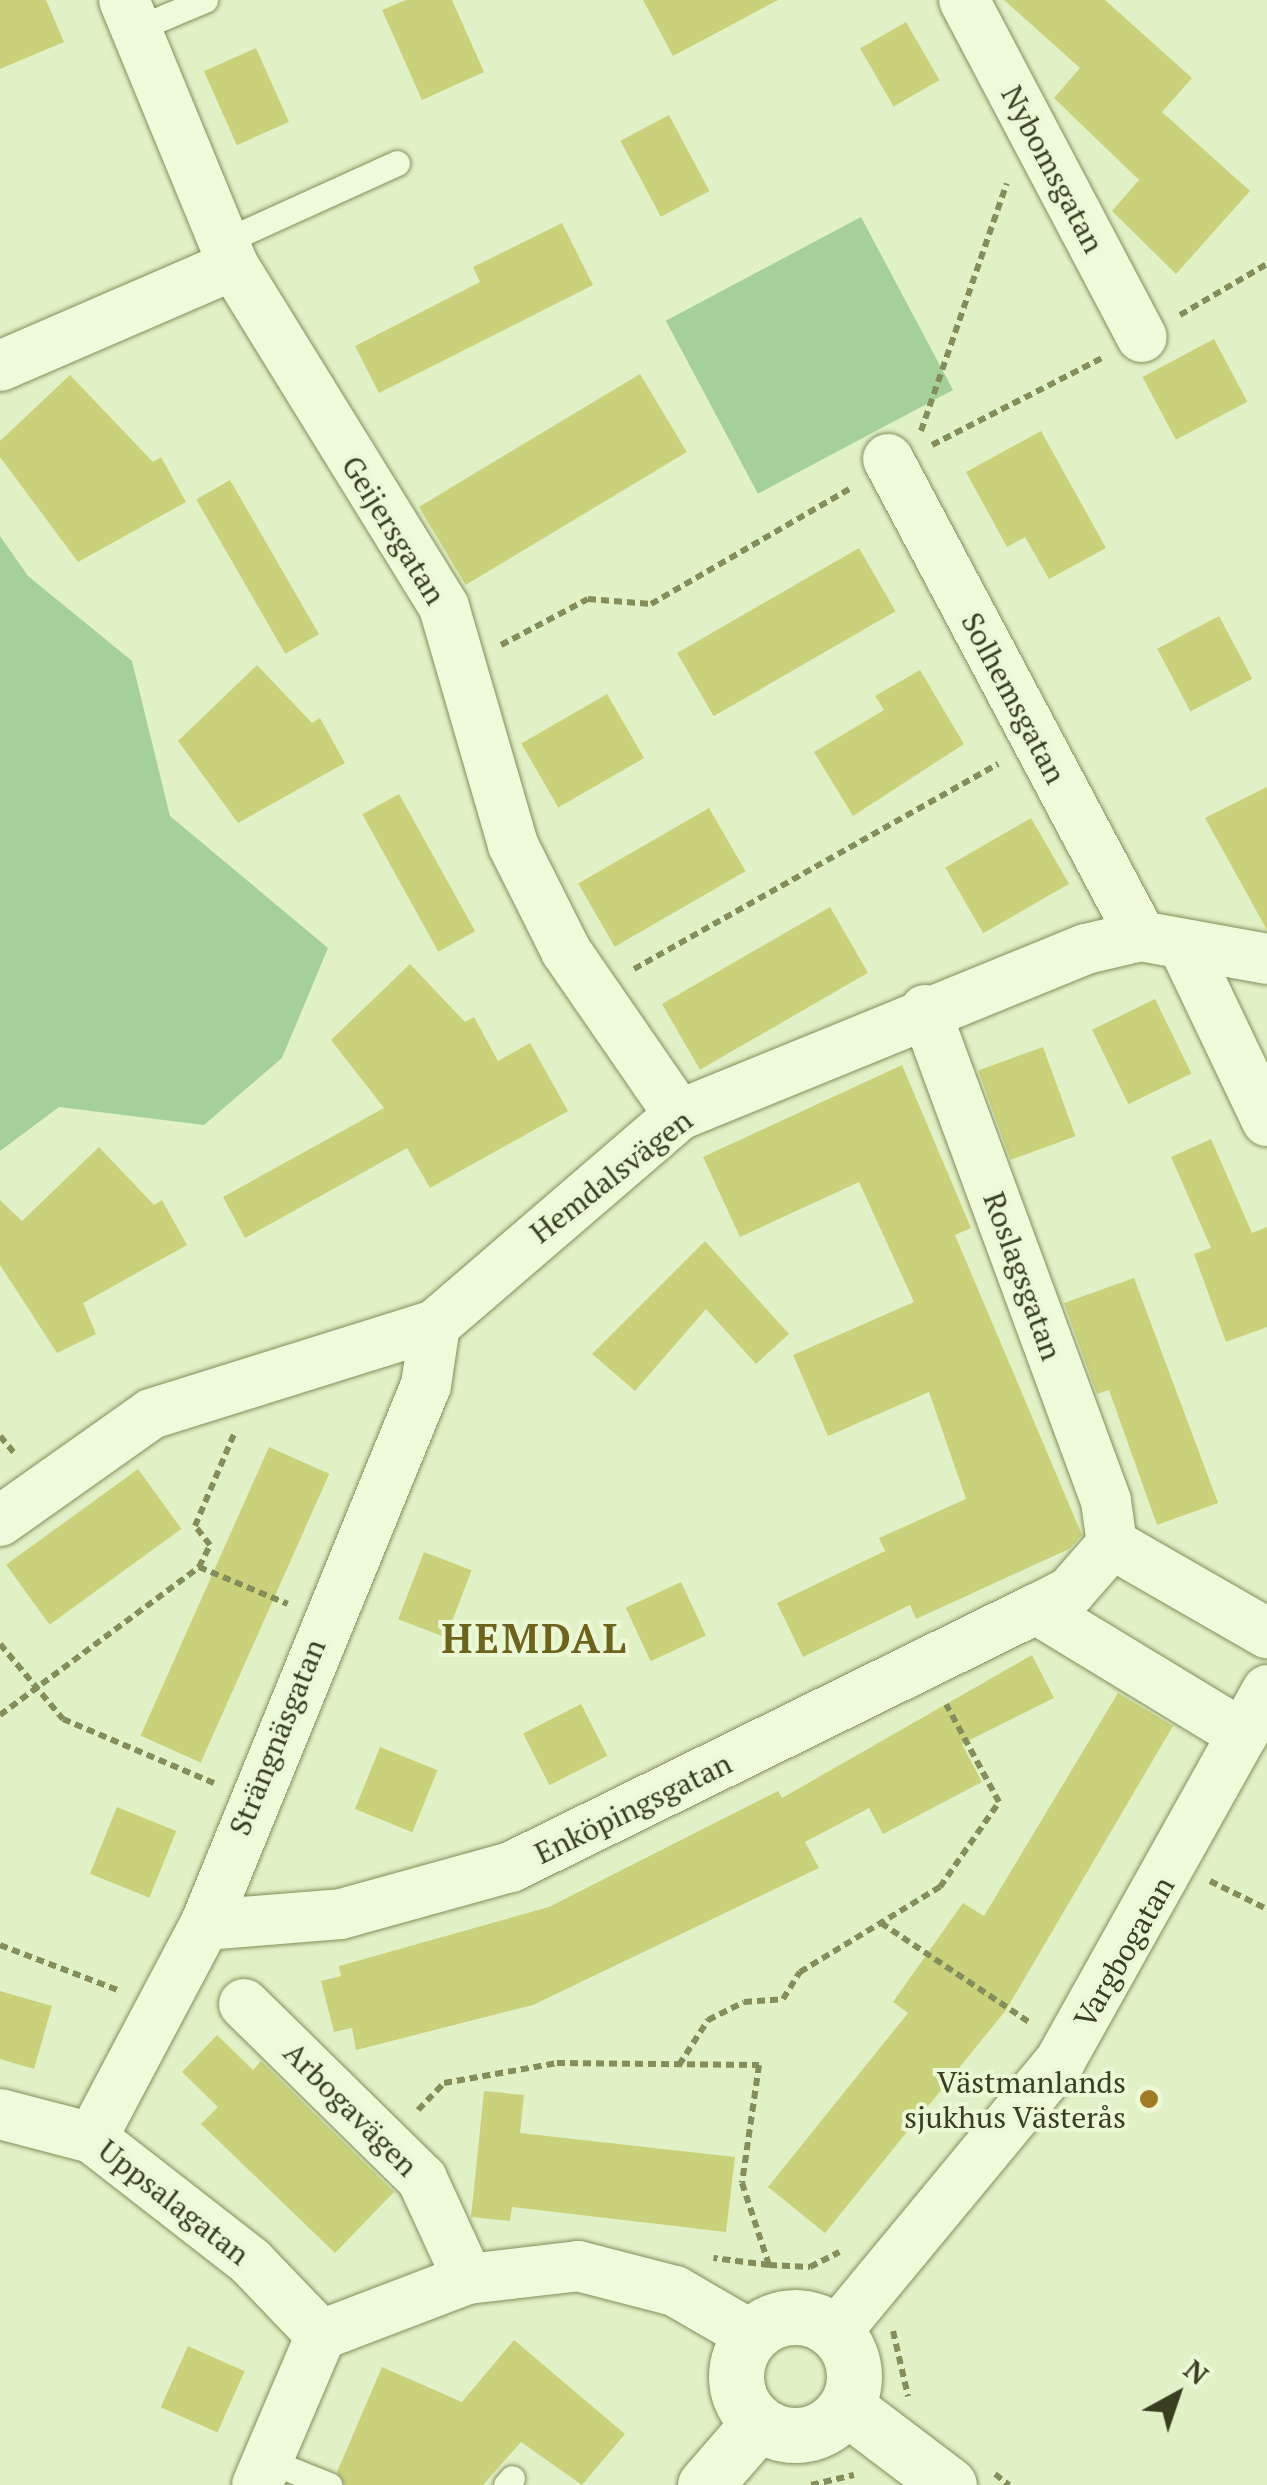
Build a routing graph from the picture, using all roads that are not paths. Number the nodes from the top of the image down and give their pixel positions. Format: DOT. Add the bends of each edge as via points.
graph roads {
  1 [pos="205,0"];
  2 [pos="964,0"];
  3 [pos="130,15"];
  4 [pos="397,163"];
  5 [pos="228,254"];
  6 [pos="1142,337"];
  7 [pos="0,366"];
  8 [pos="901,457"];
  9 [pos="1162,942"];
  10 [pos="1267,959"];
  11 [pos="925,1010"];
  12 [pos="679,1115"];
  13 [pos="1267,1121"];
  14 [pos="435,1325"];
  15 [pos="5,1510"];
  16 [pos="1112,1544"];
  17 [pos="1036,1609"];
  18 [pos="1267,1633"];
  19 [pos="1267,1690"];
  20 [pos="1243,1734"];
  21 [pos="205,1925"];
  22 [pos="244,2004"];
  23 [pos="0,2114"];
  24 [pos="92,2138"];
  25 [pos="468,2279"];
  26 [pos="848,2318"];
  27 [pos="322,2335"];
  28 [pos="751,2335"];
  29 [pos="758,2424"];
  30 [pos="864,2451"];
  31 [pos="263,2473"];
  32 [pos="329,2485"];
  33 [pos="705,2485"];
  34 [pos="949,2485"];
  1 -- 3 [label="lane"];
  2 -- 6 [label="street, Nybomsgatan"];
  3 -- 5 [label="street, Geijersgatan"];
  4 -- 5 [label="lane"];
  5 -- 7 [label="street"];
  5 -- 12 [label="street, Geijersgatan" via="444,608 514,845 594,992"];
  8 -- 9 [label="street, Solhemsgatan" via="1038,742"];
  9 -- 10 [label="street, Hemdalsvägen"];
  9 -- 11 [label="street, Hemdalsvägen"];
  9 -- 13 [label="street, Solhemsgatan"];
  11 -- 12 [label="street, Hemdalsvägen"];
  11 -- 16 [label="street, Roslagsgatan" via="1106,1501"];
  12 -- 14 [label="street, Hemdalsvägen"];
  14 -- 15 [label="street, Hemdalsvägen" via="192,1396"];
  14 -- 21 [label="street, Strängnäsgatan" via="426,1385 324,1620"];
  16 -- 17 [label="street" via="1070,1592"];
  16 -- 18 [label="street"];
  17 -- 20 [label="street"];
  17 -- 21 [label="street, Enköpingsgatan" via="511,1868 342,1914"];
  19 -- 20 [label="street, Vargbogatan"];
  20 -- 26 [label="street, Vargbogatan" via="1060,2061"];
  21 -- 24 [label="street, Strängnäsgatan"];
  22 -- 25 [label="street, Arbogavägen" via="422,2179"];
  23 -- 24 [label="street, Uppsalagatan"];
  24 -- 27 [label="street, Uppsalagatan" via="237,2249"];
  25 -- 27 [label="street"];
  25 -- 28 [label="street" via="578,2266 630,2276"];
  26 -- 28 [label="street" via="776,2318"];
  26 -- 30 [label="street"];
  27 -- 31 [label="street"];
  28 -- 29 [label="street" via="736,2386"];
  29 -- 30 [label="street"];
  29 -- 33 [label="street"];
  30 -- 34 [label="street"];
  31 -- 32 [label="lane"];
}
